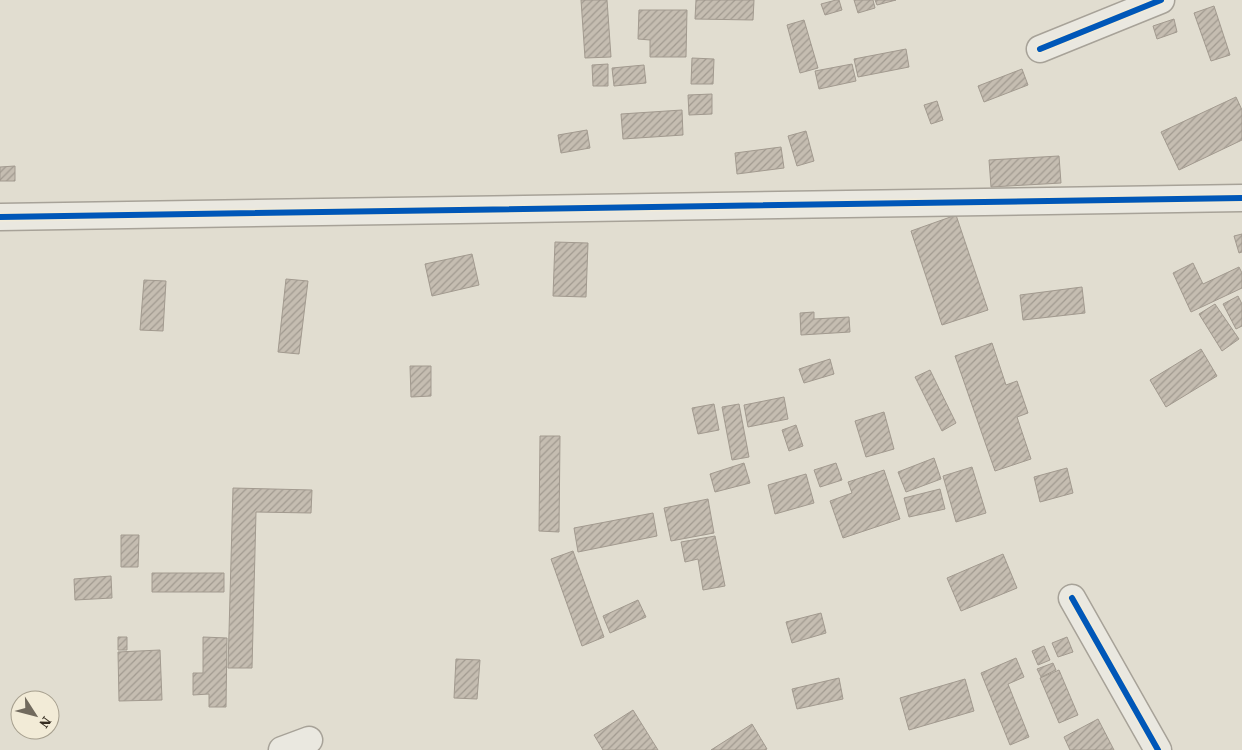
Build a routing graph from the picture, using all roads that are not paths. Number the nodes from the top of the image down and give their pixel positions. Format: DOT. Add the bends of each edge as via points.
graph roads {
  1 [pos="1161,0"];
  2 [pos="1040,49"];
  3 [pos="1242,198"];
  4 [pos="0,217"];
  5 [pos="1072,598"];
  6 [pos="310,740"];
  7 [pos="282,750"];
  8 [pos="1158,750"];
  1 -- 2 [label="street"];
  3 -- 4 [label="street"];
  5 -- 8 [label="street"];
  6 -- 7 [label="street"];
}
